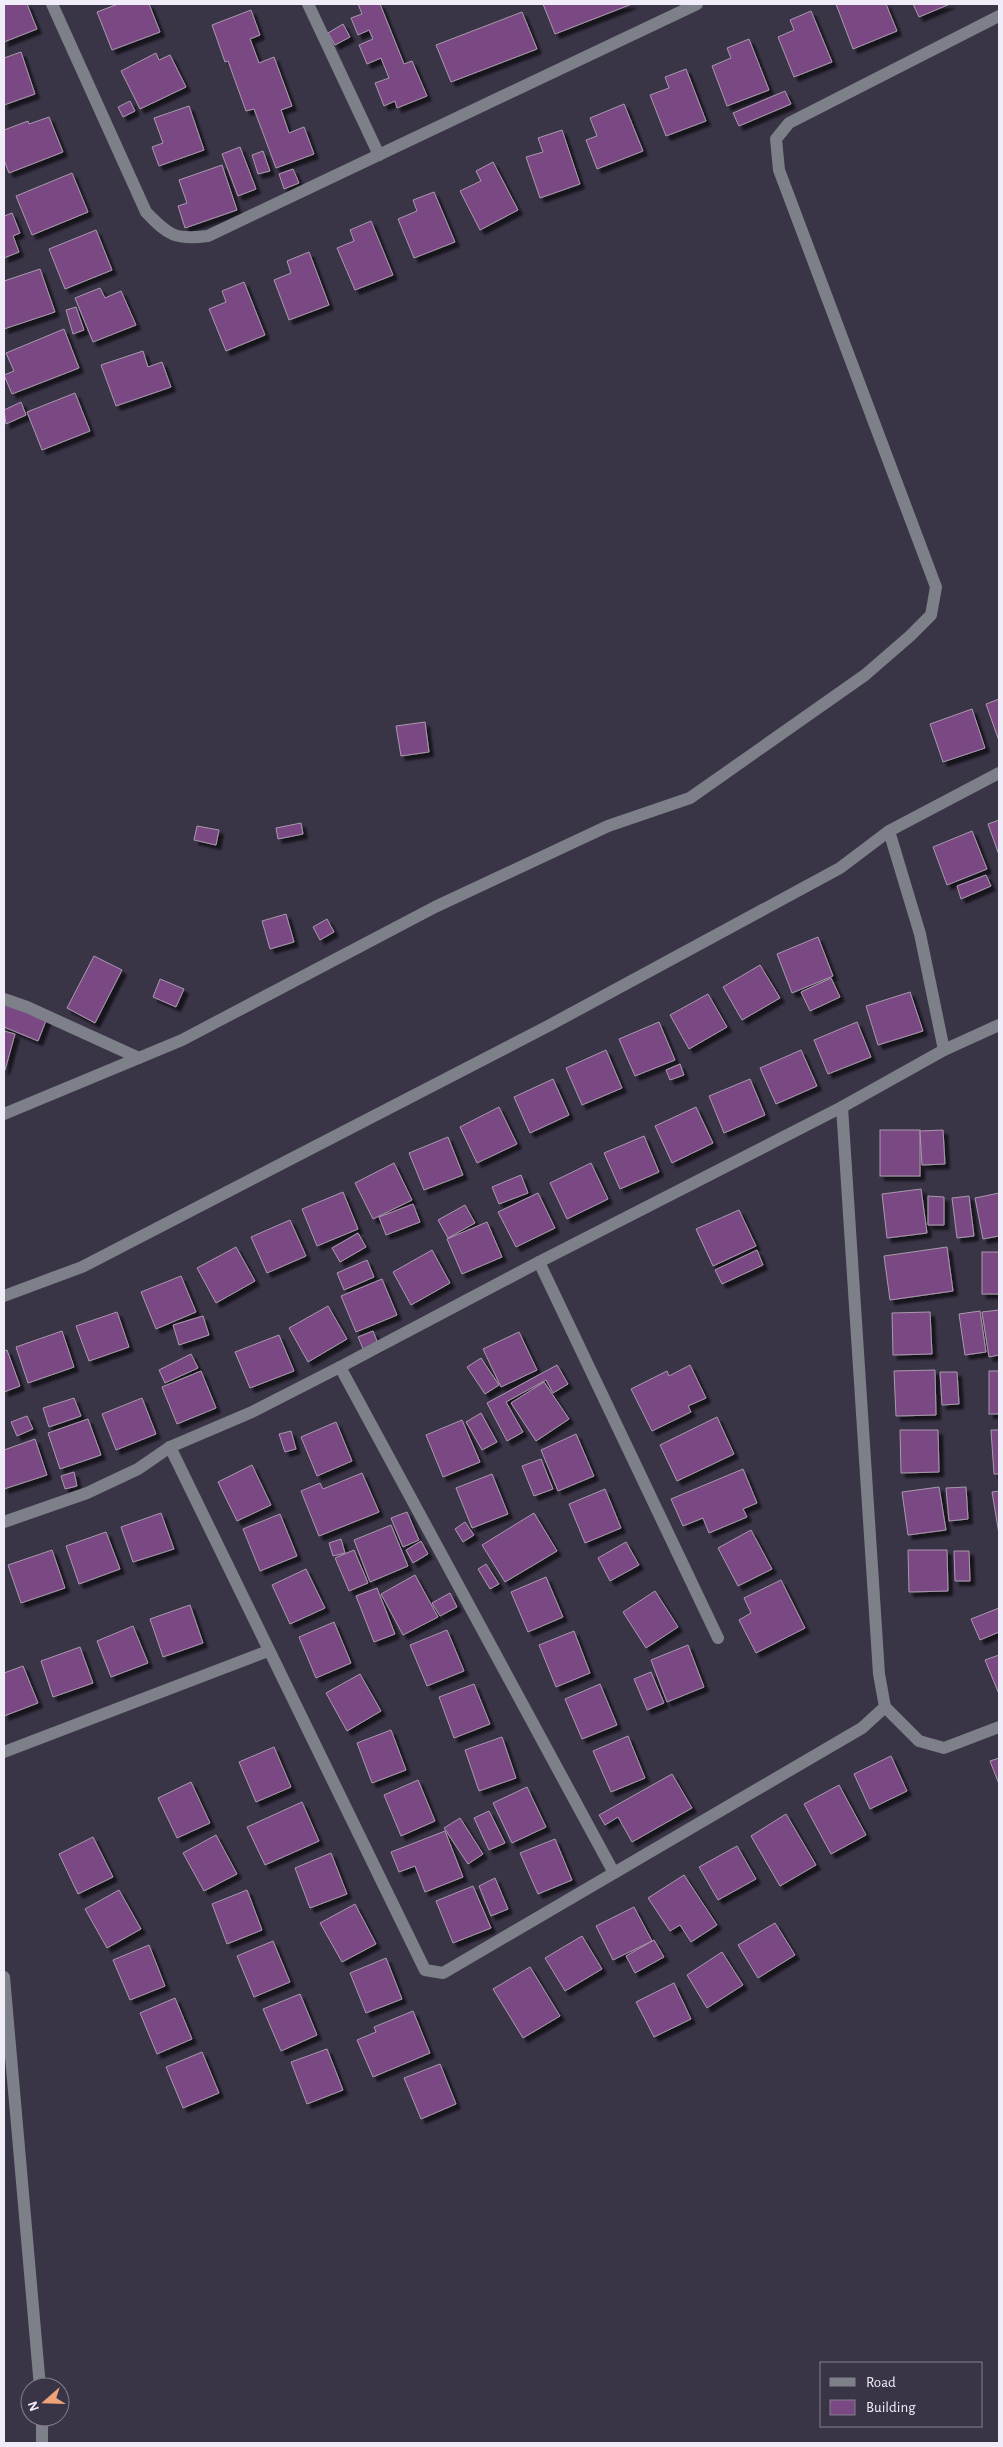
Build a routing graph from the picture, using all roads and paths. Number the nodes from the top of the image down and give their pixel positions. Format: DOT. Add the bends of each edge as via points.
graph roads {
  1 [pos="52,4"];
  2 [pos="308,4"];
  3 [pos="697,4"];
  4 [pos="999,16"];
  5 [pos="379,155"];
  6 [pos="999,773"];
  7 [pos="889,831"];
  8 [pos="4,1000"];
  9 [pos="999,1025"];
  10 [pos="944,1050"];
  11 [pos="140,1058"];
  12 [pos="842,1107"];
  13 [pos="4,1114"];
  14 [pos="539,1262"];
  15 [pos="4,1296"];
  16 [pos="340,1368"];
  17 [pos="170,1447"];
  18 [pos="4,1522"];
  19 [pos="718,1638"];
  20 [pos="268,1650"];
  21 [pos="885,1708"];
  22 [pos="999,1727"];
  23 [pos="4,1752"];
  24 [pos="614,1872"];
  25 [pos="4,1977"];
  26 [pos="39,2377"];
  27 [pos="42,2427"];
  28 [pos="42,2443"];
  1 -- 5 [label="street" via="146,212 161,229 183,239 208,236"];
  2 -- 5 [label="street"];
  3 -- 5 [label="street"];
  4 -- 11 [label="street" via="790,124 776,139 779,170 936,588 931,614 865,675 690,798 608,826 435,907 182,1040"];
  6 -- 7 [label="street"];
  7 -- 10 [label="street" via="920,934"];
  7 -- 15 [label="street" via="840,868 550,1025 82,1267"];
  8 -- 11 [label="street" via="27,1007"];
  9 -- 10 [label="street"];
  10 -- 12 [label="street"];
  11 -- 13 [label="street"];
  12 -- 14 [label="street"];
  12 -- 21 [label="street" via="879,1674"];
  14 -- 16 [label="street"];
  14 -- 19 [label="street"];
  16 -- 17 [label="street" via="252,1412"];
  16 -- 24 [label="street"];
  17 -- 18 [label="street" via="138,1469 87,1493"];
  17 -- 20 [label="street"];
  20 -- 23 [label="street"];
  20 -- 24 [label="street" via="425,1970 443,1973"];
  21 -- 22 [label="street" via="919,1741 944,1748"];
  21 -- 24 [label="street" via="862,1728"];
  25 -- 26 [label="street"];
  27 -- 28 [label="street"];
}
